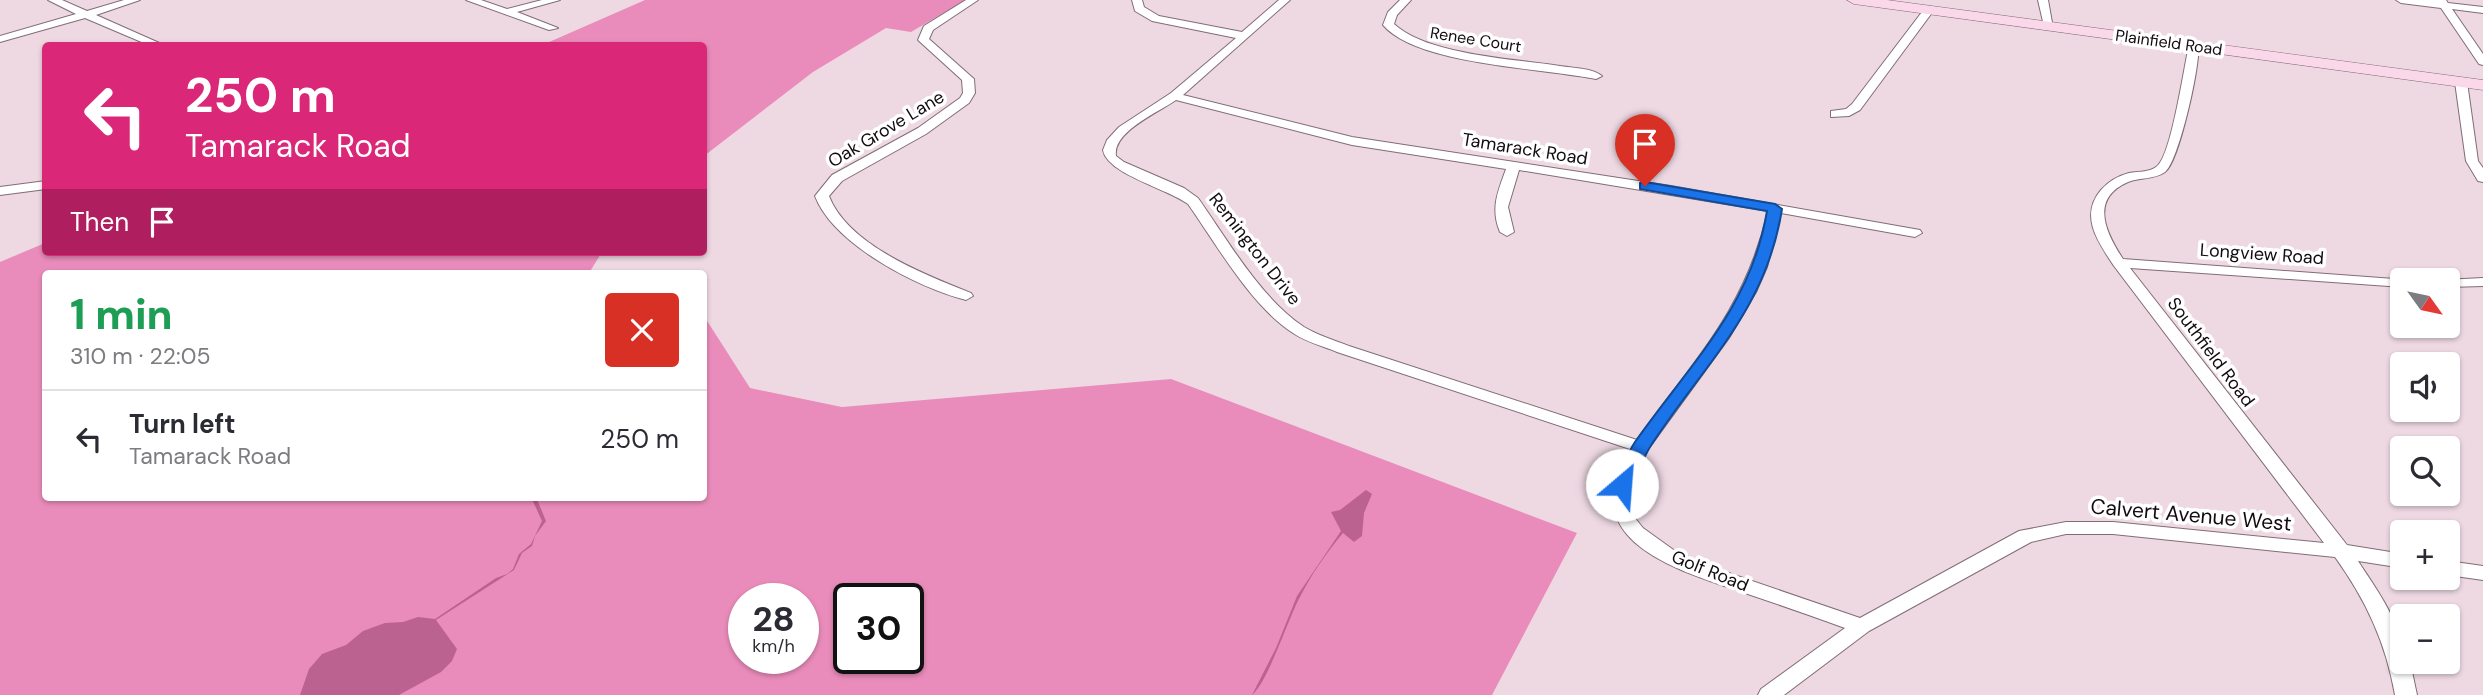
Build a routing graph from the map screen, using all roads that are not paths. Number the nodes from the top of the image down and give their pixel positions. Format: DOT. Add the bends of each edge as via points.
graph roads {
  1 [pos="53,0"];
  2 [pos="135,0"];
  3 [pos="471,0"];
  4 [pos="555,0"];
  5 [pos="973,0"];
  6 [pos="1137,0"];
  7 [pos="1285,0"];
  8 [pos="1406,0"];
  9 [pos="1854,0"];
  10 [pos="2043,0"];
  11 [pos="2401,0"];
  12 [pos="2449,3"];
  13 [pos="1929,10"];
  14 [pos="2483,10"];
  15 [pos="506,12"];
  16 [pos="88,14"];
  17 [pos="2049,26"];
  18 [pos="553,28"];
  19 [pos="1244,36"];
  20 [pos="0,39"];
  21 [pos="152,42"];
  22 [pos="2483,42"];
  23 [pos="2194,45"];
  24 [pos="2483,62"];
  25 [pos="1596,76"];
  26 [pos="2461,82"];
  27 [pos="2483,85"];
  28 [pos="1174,96"];
  29 [pos="1835,114"];
  30 [pos="1514,165"];
  31 [pos="2483,178"];
  32 [pos="42,186"];
  33 [pos="0,191"];
  34 [pos="1775,209"];
  35 [pos="1507,232"];
  36 [pos="1914,233"];
  37 [pos="2119,263"];
  38 [pos="2390,282"];
  39 [pos="2483,282"];
  40 [pos="2460,283"];
  41 [pos="966,296"];
  42 [pos="1641,447"];
  43 [pos="2339,551"];
  44 [pos="2390,559"];
  45 [pos="2460,570"];
  46 [pos="2483,573"];
  47 [pos="1862,626"];
  48 [pos="1769,695"];
  49 [pos="2406,695"];
  1 -- 16 [label="street"];
  2 -- 16 [label="street"];
  3 -- 15 [label="street"];
  4 -- 15 [label="street"];
  5 -- 41 [label="street, Oak Grove Lane" via="928,28 923,40 968,79 965,100 922,131 837,178 822,197 828,214 858,241 939,287"];
  6 -- 19 [label="street" via="1139,9 1156,19"];
  7 -- 19 [label="street, Remington Drive"];
  8 -- 25 [label="street, Renee Court" via="1388,25 1394,34 1412,43 1442,52"];
  9 -- 13 [label="street, Plainfield Road"];
  10 -- 17 [label="street"];
  11 -- 12 [label="street"];
  12 -- 14 [label="street"];
  12 -- 22 [label="street"];
  12 -- 24 [label="street"];
  13 -- 17 [label="street, Plainfield Road"];
  13 -- 29 [label="street" via="1856,107"];
  15 -- 18 [label="street"];
  16 -- 20 [label="street"];
  16 -- 21 [label="street"];
  17 -- 23 [label="street, Plainfield Road"];
  19 -- 28 [label="street, Remington Drive"];
  23 -- 26 [label="street, Plainfield Road"];
  23 -- 37 [label="street, Southfield Road" via="2165,166 2126,178 2105,191 2097,209 2097,223"];
  26 -- 27 [label="street, Plainfield Road"];
  26 -- 31 [label="street" via="2473,161"];
  28 -- 30 [label="street, Tamarack Road" via="1352,141"];
  28 -- 42 [label="street, Remington Drive" via="1121,132 1108,151 1111,159 1193,201 1269,304 1291,325 1320,341"];
  30 -- 34 [label="street, Tamarack Road"];
  30 -- 35 [label="street" via="1500,209"];
  32 -- 33 [label="street"];
  34 -- 36 [label="street, Tamarack Road"];
  34 -- 42 [label="street, Golf Road" via="1769,243 1746,299"];
  37 -- 38 [label="street, Longview Road"];
  37 -- 43 [label="street, Southfield Road"];
  39 -- 40 [label="street"];
  42 -- 47 [label="street, Golf Road" via="1622,485 1622,508 1629,527 1649,545 1680,562"];
  43 -- 44 [label="street, Calvert Avenue West"];
  43 -- 47 [label="street, Calvert Avenue West" via="2126,529 2066,528 2026,536"];
  43 -- 49 [label="street, Southfield Road" via="2378,609 2398,658"];
  45 -- 46 [label="street"];
  47 -- 48 [label="street, Calvert Avenue West"];
}
